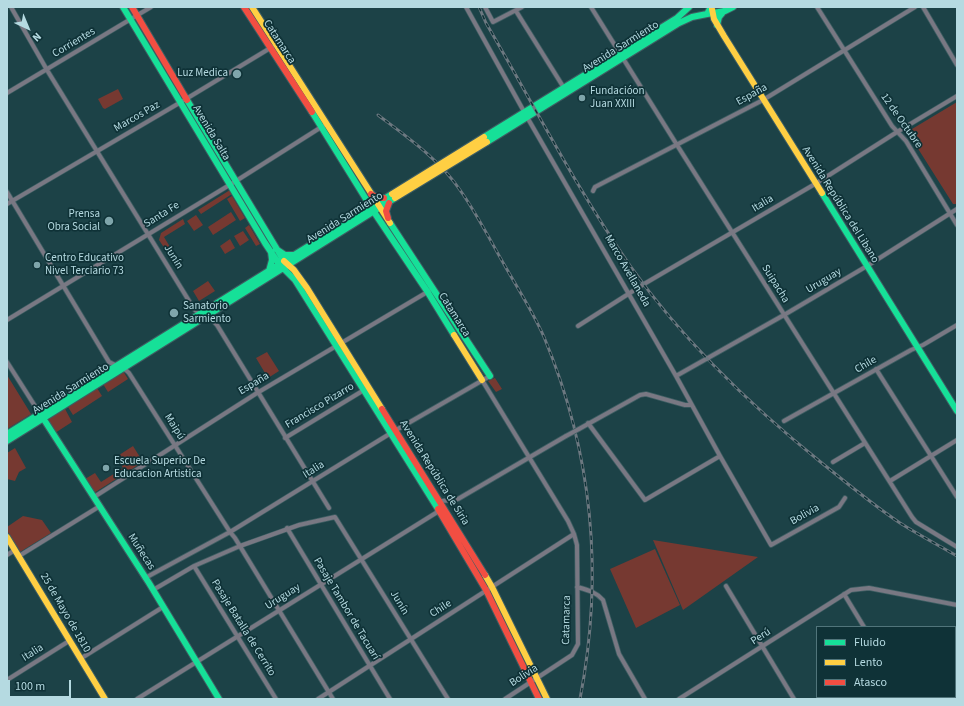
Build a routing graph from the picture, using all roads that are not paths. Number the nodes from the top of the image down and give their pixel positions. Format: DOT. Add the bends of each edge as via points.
graph roads {
  1 [pos="11,7"];
  2 [pos="123,7"];
  3 [pos="132,7"];
  4 [pos="150,7"];
  5 [pos="244,7"];
  6 [pos="252,7"];
  7 [pos="466,7"];
  8 [pos="485,7"];
  9 [pos="522,7"];
  10 [pos="592,7"];
  11 [pos="689,7"];
  12 [pos="733,7"];
  13 [pos="817,7"];
  14 [pos="916,7"];
  15 [pos="923,7"];
  16 [pos="711,10"];
  17 [pos="516,11"];
  18 [pos="725,11"];
  19 [pos="136,16"];
  20 [pos="697,16"];
  21 [pos="130,20"];
  22 [pos="717,25"];
  23 [pos="273,46"];
  24 [pos="844,50"];
  25 [pos="622,56"];
  26 [pos="957,65"];
  27 [pos="47,70"];
  28 [pos="564,88"];
  29 [pos="7,93"];
  30 [pos="957,96"];
  31 [pos="184,100"];
  32 [pos="763,100"];
  33 [pos="526,114"];
  34 [pos="324,125"];
  35 [pos="897,132"];
  36 [pos="677,145"];
  37 [pos="97,150"];
  38 [pos="233,182"];
  39 [pos="815,184"];
  40 [pos="593,191"];
  41 [pos="7,192"];
  42 [pos="371,194"];
  43 [pos="392,198"];
  44 [pos="12,201"];
  45 [pos="7,204"];
  46 [pos="379,206"];
  47 [pos="373,209"];
  48 [pos="957,209"];
  49 [pos="950,213"];
  50 [pos="388,218"];
  51 [pos="957,225"];
  52 [pos="732,233"];
  53 [pos="148,234"];
  54 [pos="273,251"];
  55 [pos="300,255"];
  56 [pos="284,265"];
  57 [pos="867,266"];
  58 [pos="269,271"];
  59 [pos="275,274"];
  60 [pos="298,280"];
  61 [pos="63,285"];
  62 [pos="431,290"];
  63 [pos="629,293"];
  64 [pos="199,314"];
  65 [pos="784,315"];
  66 [pos="206,316"];
  67 [pos="7,320"];
  68 [pos="957,325"];
  69 [pos="578,326"];
  70 [pos="339,345"];
  71 [pos="918,347"];
  72 [pos="7,362"];
  73 [pos="115,366"];
  74 [pos="123,368"];
  75 [pos="876,370"];
  76 [pos="490,376"];
  77 [pos="676,376"];
  78 [pos="482,380"];
  79 [pos="364,390"];
  80 [pos="257,393"];
  81 [pos="833,394"];
  82 [pos="691,405"];
  83 [pos="957,411"];
  84 [pos="41,416"];
  85 [pos="784,421"];
  86 [pos="588,423"];
  87 [pos="393,432"];
  88 [pos="7,434"];
  89 [pos="285,438"];
  90 [pos="957,440"];
  91 [pos="7,441"];
  92 [pos="865,443"];
  93 [pos="174,445"];
  94 [pos="529,456"];
  95 [pos="720,456"];
  96 [pos="932,456"];
  97 [pos="834,462"];
  98 [pos="890,481"];
  99 [pos="312,482"];
  100 [pos="94,497"];
  101 [pos="957,497"];
  102 [pos="845,498"];
  103 [pos="100,506"];
  104 [pos="438,506"];
  105 [pos="329,508"];
  106 [pos="287,528"];
  107 [pos="230,532"];
  108 [pos="574,534"];
  109 [pos="7,537"];
  110 [pos="771,544"];
  111 [pos="240,546"];
  112 [pos="957,547"];
  113 [pos="15,550"];
  114 [pos="7,555"];
  115 [pos="19,556"];
  116 [pos="362,560"];
  117 [pos="194,566"];
  118 [pos="145,578"];
  119 [pos="321,585"];
  120 [pos="726,586"];
  121 [pos="577,587"];
  122 [pos="489,589"];
  123 [pos="153,590"];
  124 [pos="844,594"];
  125 [pos="957,605"];
  126 [pos="163,607"];
  127 [pos="279,610"];
  128 [pos="863,626"];
  129 [pos="237,637"];
  130 [pos="411,640"];
  131 [pos="69,641"];
  132 [pos="762,647"];
  133 [pos="572,655"];
  134 [pos="80,659"];
  135 [pos="196,662"];
  136 [pos="370,666"];
  137 [pos="7,680"];
  138 [pos="533,681"];
  139 [pos="329,692"];
  140 [pos="105,699"];
  141 [pos="137,699"];
  142 [pos="220,699"];
  143 [pos="276,699"];
  144 [pos="318,699"];
  145 [pos="333,699"];
  146 [pos="390,699"];
  147 [pos="448,699"];
  148 [pos="505,699"];
  149 [pos="539,699"];
  150 [pos="546,699"];
  151 [pos="646,699"];
  152 [pos="680,699"];
  153 [pos="794,699"];
  1 -- 27 [label="street, Junín"];
  2 -- 21 [label="main road, Avenida Salta"];
  3 -- 19 [label="main road, Avenida Salta"];
  4 -- 19 [label="street, Corrientes"];
  5 -- 23 [label="main road, Catamarca"];
  6 -- 23 [label="main road, Catamarca"];
  7 -- 33 [label="street, Marco Avellaneda"];
  8 -- 17 [label="street" via="493,22"];
  9 -- 17 [label="street"];
  10 -- 25 [label="street, Suipacha"];
  11 -- 20 [label="main road"];
  11 -- 25 [label="main road, Avenida Sarmiento"];
  12 -- 18 [label="main road, Avenida Sarmiento"];
  13 -- 24 [label="street, 12 de Octubre"];
  14 -- 24 [label="street, España"];
  15 -- 26 [label="street"];
  16 -- 18 [label="main road, Avenida Sarmiento"];
  16 -- 20 [label="main road, Avenida Sarmiento"];
  16 -- 22 [label="main road, Avenida República del Libano"];
  17 -- 28 [label="street"];
  18 -- 22 [label="main road" via="719,17"];
  19 -- 21 [label="street, Corrientes"];
  19 -- 31 [label="main road, Avenida Salta"];
  20 -- 25 [label="main road, Avenida Sarmiento" via="686,19"];
  21 -- 27 [label="street, Corrientes"];
  21 -- 31 [label="main road, Avenida Salta"];
  22 -- 32 [label="main road, Avenida República del Libano"];
  23 -- 31 [label="street, Marcos Paz"];
  23 -- 34 [label="main road, Catamarca"];
  24 -- 32 [label="street, España"];
  24 -- 35 [label="street, 12 de Octubre"];
  25 -- 28 [label="main road, Avenida Sarmiento"];
  25 -- 33 [label="main road, Avenida Sarmiento"];
  25 -- 36 [label="street, Suipacha"];
  27 -- 29 [label="street, Corrientes"];
  27 -- 37 [label="street, Junín"];
  28 -- 33 [label="main road, Avenida Sarmiento"];
  30 -- 35 [label="street, Italia"];
  31 -- 37 [label="street, Marcos Paz"];
  31 -- 38 [label="main road, Avenida Salta"];
  32 -- 36 [label="street, España"];
  32 -- 39 [label="main road, Avenida República del Libano"];
  33 -- 43 [label="main road, Avenida Sarmiento, bridge"];
  33 -- 63 [label="street, Marco Avellaneda"];
  34 -- 38 [label="street, Santa Fe"];
  34 -- 42 [label="main road, Catamarca"];
  34 -- 47 [label="main road, Catamarca"];
  35 -- 39 [label="street, Italia"];
  35 -- 49 [label="street, 12 de Octubre" via="906,141"];
  36 -- 40 [label="street, España" via="595,187"];
  36 -- 52 [label="street, Suipacha"];
  37 -- 44 [label="street, Marcos Paz"];
  37 -- 53 [label="street, Junín"];
  38 -- 53 [label="street, Santa Fe"];
  38 -- 54 [label="main road, Avenida Salta"];
  39 -- 52 [label="street, Italia"];
  39 -- 57 [label="main road, Avenida República del Libano"];
  41 -- 44 [label="street"];
  42 -- 43 [label="main road" via="378,198"];
  42 -- 46 [label="main road, Catamarca"];
  43 -- 46 [label="main road, Avenida Sarmiento"];
  43 -- 50 [label="main road" via="386,208"];
  44 -- 45 [label="street, Marcos Paz"];
  44 -- 61 [label="street"];
  46 -- 47 [label="main road, Avenida Sarmiento"];
  46 -- 50 [label="main road, Catamarca"];
  47 -- 55 [label="main road, Avenida Sarmiento"];
  47 -- 62 [label="main road, Catamarca" via="407,262"];
  48 -- 49 [label="street, Uruguay"];
  49 -- 51 [label="street, 12 de Octubre"];
  49 -- 57 [label="street, Uruguay"];
  50 -- 62 [label="main road, Catamarca"];
  52 -- 63 [label="street, Italia"];
  52 -- 65 [label="street, Suipacha"];
  53 -- 61 [label="street, Santa Fe"];
  53 -- 64 [label="street, Junín"];
  54 -- 55 [label="main road" via="285,255"];
  54 -- 56 [label="main road, Avenida Salta"];
  54 -- 58 [label="main road"];
  55 -- 56 [label="main road, Avenida Sarmiento"];
  55 -- 60 [label="main road"];
  56 -- 58 [label="main road, Avenida Sarmiento"];
  56 -- 59 [label="main road, Avenida Sarmiento"];
  56 -- 60 [label="main road, Avenida República de Siria"];
  57 -- 65 [label="street, Uruguay"];
  57 -- 71 [label="main road, Avenida República del Libano"];
  58 -- 64 [label="main road, Avenida Sarmiento"];
  59 -- 60 [label="main road" via="284,274"];
  59 -- 66 [label="main road, Avenida Sarmiento"];
  60 -- 70 [label="main road, Avenida República de Siria"];
  61 -- 67 [label="street, Santa Fe"];
  61 -- 73 [label="street" via="110,362"];
  62 -- 70 [label="street, España"];
  62 -- 76 [label="main road, Catamarca"];
  62 -- 78 [label="main road, Catamarca"];
  63 -- 69 [label="street, Italia"];
  63 -- 77 [label="street, Marco Avellaneda"];
  64 -- 66 [label="street"];
  64 -- 73 [label="main road, Avenida Sarmiento"];
  65 -- 77 [label="street, Uruguay"];
  65 -- 81 [label="street, Suipacha"];
  66 -- 74 [label="main road, Avenida Sarmiento"];
  66 -- 80 [label="street" via="214,321"];
  68 -- 71 [label="street, Chile"];
  70 -- 79 [label="main road, Avenida República de Siria"];
  70 -- 80 [label="street, España"];
  70 -- 87 [label="main road, Avenida República de Siria"];
  71 -- 75 [label="street, Chile"];
  71 -- 83 [label="main road, Avenida República del Libano"];
  72 -- 84 [label="street"];
  73 -- 74 [label="street"];
  73 -- 84 [label="main road, Avenida Sarmiento"];
  74 -- 84 [label="main road, Avenida Sarmiento"];
  74 -- 93 [label="street, Maipú" via="129,373"];
  75 -- 81 [label="street, Chile"];
  75 -- 96 [label="street"];
  76 -- 78 [label="street, Italia"];
  77 -- 82 [label="street, Marco Avellaneda"];
  78 -- 87 [label="street, Italia"];
  78 -- 94 [label="street, Catamarca"];
  79 -- 87 [label="main road, Avenida República de Siria"];
  79 -- 89 [label="street, Francisco Pizarro"];
  80 -- 89 [label="street"];
  80 -- 93 [label="street, España"];
  81 -- 85 [label="street, Chile"];
  81 -- 92 [label="street, Suipacha"];
  82 -- 86 [label="street" via="646,394 640,395"];
  82 -- 95 [label="street, Marco Avellaneda"];
  84 -- 88 [label="main road, Avenida Sarmiento"];
  84 -- 91 [label="main road, Avenida Sarmiento"];
  84 -- 100 [label="main road, Muñecas"];
  86 -- 94 [label="street, Uruguay, bridge"];
  86 -- 95 [label="street" via="645,500"];
  87 -- 99 [label="street, Italia"];
  87 -- 104 [label="main road, Avenida República de Siria"];
  89 -- 99 [label="street"];
  90 -- 96 [label="street"];
  92 -- 97 [label="street"];
  92 -- 98 [label="street, Suipacha"];
  93 -- 100 [label="street, España"];
  93 -- 107 [label="street, Maipú"];
  94 -- 104 [label="street, Uruguay" via="458,500"];
  94 -- 108 [label="street, Catamarca"];
  95 -- 110 [label="street, Marco Avellaneda"];
  96 -- 98 [label="street"];
  96 -- 101 [label="street"];
  98 -- 112 [label="street, Suipacha" via="916,522"];
  99 -- 105 [label="street"];
  99 -- 107 [label="street, Italia"];
  100 -- 103 [label="main road, Muñecas"];
  102 -- 110 [label="street, Bolivia" via="839,507"];
  103 -- 115 [label="street"];
  103 -- 118 [label="main road, Muñecas"];
  104 -- 116 [label="street, Uruguay"];
  104 -- 122 [label="main road, Avenida República de Siria"];
  104 -- 122 [label="main road, Avenida República de Siria"];
  106 -- 111 [label="street"];
  106 -- 116 [label="street, Junín" via="335,517"];
  106 -- 119 [label="street, Pasaje Tambor de Tacuarí"];
  107 -- 111 [label="street, Maipú"];
  107 -- 118 [label="street, Italia"];
  108 -- 121 [label="street, Catamarca" via="577,545"];
  108 -- 122 [label="street, Chile"];
  109 -- 113 [label="main road, 25 de Mayo de 1810"];
  111 -- 117 [label="street"];
  111 -- 127 [label="street, Maipú"];
  113 -- 114 [label="street"];
  113 -- 115 [label="main road, 25 de Mayo de 1810"];
  115 -- 131 [label="main road, 25 de Mayo de 1810"];
  116 -- 119 [label="street, Uruguay"];
  116 -- 130 [label="street, Junín"];
  117 -- 123 [label="street"];
  117 -- 129 [label="street, Pasaje Batalla de Cerrito"];
  118 -- 123 [label="main road, Muñecas"];
  119 -- 127 [label="street, Uruguay"];
  119 -- 136 [label="street, Pasaje Tambor de Tacuarí"];
  120 -- 132 [label="street"];
  121 -- 133 [label="street, Catamarca" via="578,644"];
  121 -- 151 [label="street" via="592,591 603,600 619,654"];
  122 -- 130 [label="street, Chile"];
  122 -- 138 [label="main road, Avenida República de Siria"];
  123 -- 126 [label="main road, Muñecas"];
  124 -- 125 [label="street, Perú" via="851,590 869,588"];
  124 -- 128 [label="street"];
  124 -- 132 [label="street, Perú"];
  126 -- 134 [label="street"];
  126 -- 135 [label="main road, Muñecas"];
  127 -- 129 [label="street, Uruguay"];
  127 -- 139 [label="street, Maipú"];
  129 -- 135 [label="street, Uruguay"];
  129 -- 143 [label="street, Pasaje Batalla de Cerrito"];
  130 -- 136 [label="street, Chile"];
  130 -- 147 [label="street, Junín"];
  131 -- 134 [label="main road, 25 de Mayo de 1810"];
  131 -- 137 [label="street, Italia"];
  132 -- 152 [label="street, Perú"];
  132 -- 153 [label="street"];
  133 -- 138 [label="street, Bolivia"];
  134 -- 140 [label="main road, 25 de Mayo de 1810"];
  135 -- 141 [label="street, Uruguay"];
  135 -- 142 [label="main road, Muñecas"];
  136 -- 139 [label="street, Chile"];
  136 -- 146 [label="street, Pasaje Tambor de Tacuarí"];
  138 -- 148 [label="street, Bolivia"];
  138 -- 149 [label="main road, Avenida República de Siria"];
  138 -- 150 [label="main road, Avenida República de Siria"];
  139 -- 144 [label="street, Chile"];
  139 -- 145 [label="street, Maipú"];
}
